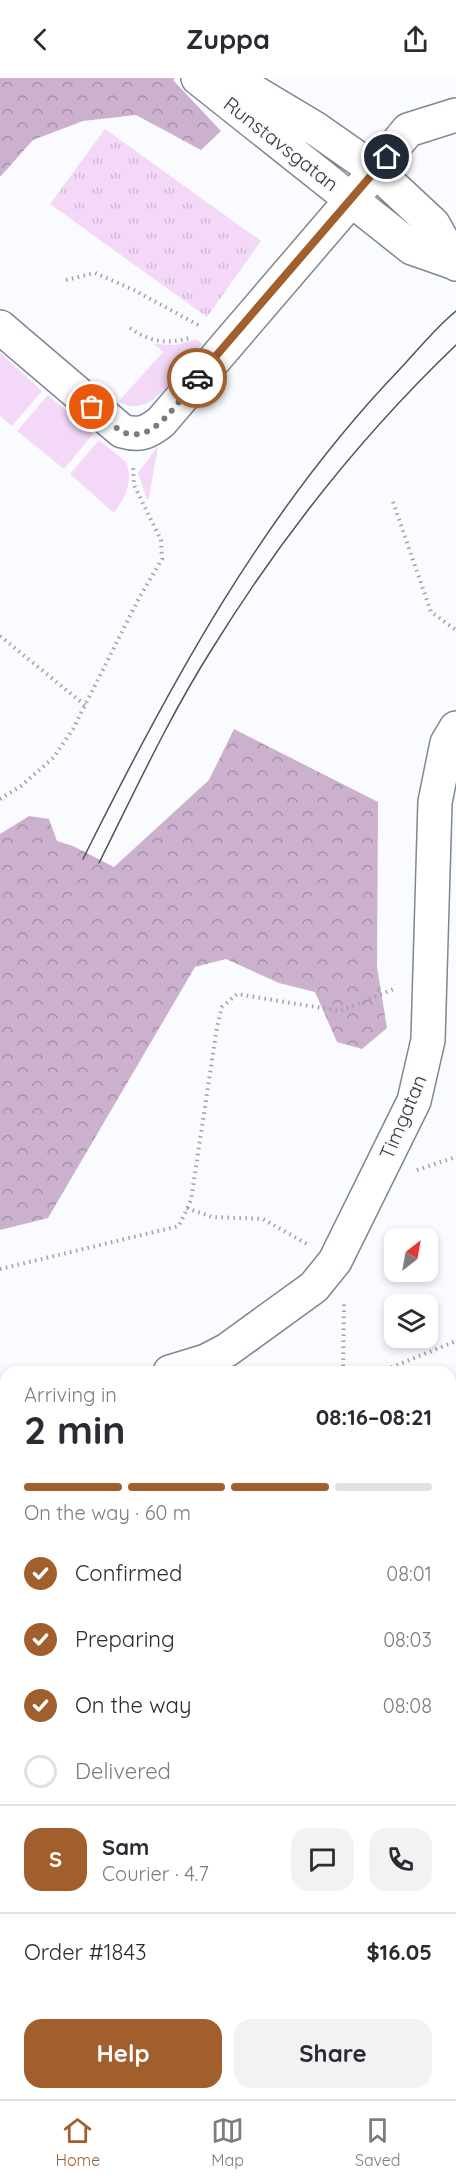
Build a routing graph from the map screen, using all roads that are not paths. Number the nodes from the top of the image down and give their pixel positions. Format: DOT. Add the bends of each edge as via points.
graph roads {
  1 [pos="198,78"];
  2 [pos="231,78"];
  3 [pos="456,115"];
  4 [pos="376,171"];
  5 [pos="352,199"];
  6 [pos="456,263"];
  7 [pos="0,327"];
  8 [pos="456,728"];
  9 [pos="190,1366"];
  1 -- 5 [label="street, Runstavsgatan"];
  2 -- 4 [label="street, Runstavsgatan"];
  3 -- 4 [label="street" via="408,130"];
  4 -- 5 [label="street"];
  4 -- 6 [label="street, Runstavsgatan" via="433,224"];
  5 -- 6 [label="street, Runstavsgatan" via="412,248"];
  5 -- 7 [label="street" via="148,433 122,431"];
  8 -- 9 [label="street, Timgatan" via="447,743 435,802 429,1041 414,1101 322,1253 314,1287 227,1350"];
}
